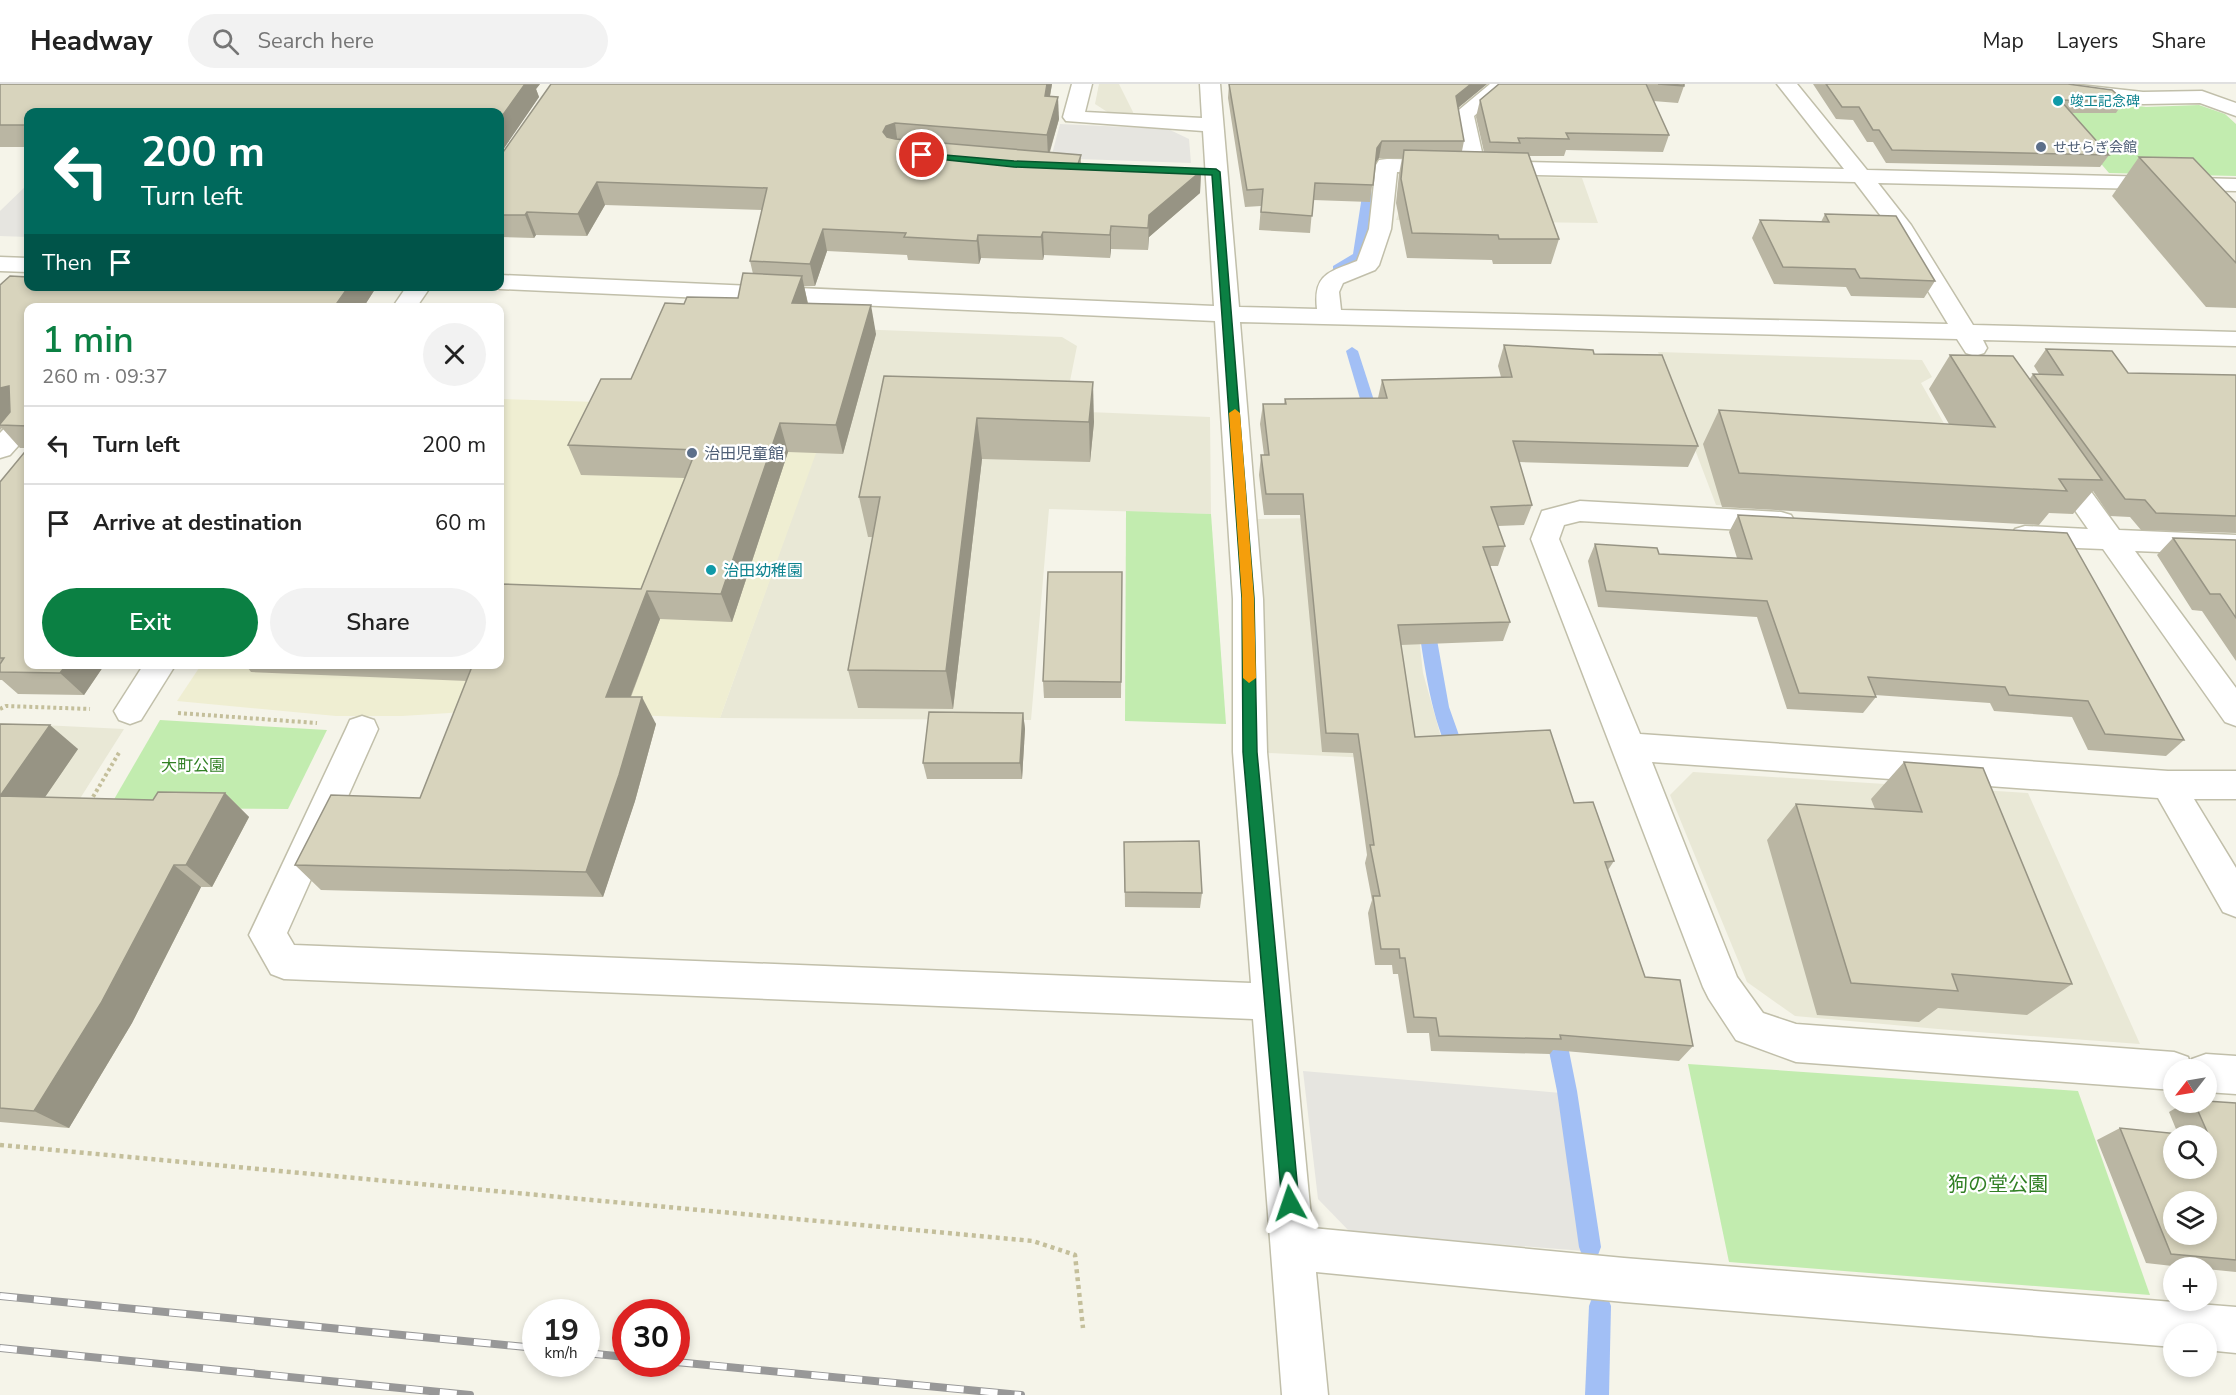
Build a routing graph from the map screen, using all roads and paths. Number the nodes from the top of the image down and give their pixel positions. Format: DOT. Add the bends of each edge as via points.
graph roads {
  1 [pos="1082,84"];
  2 [pos="1210,84"];
  3 [pos="1502,84"];
  4 [pos="1787,84"];
  5 [pos="2016,84"];
  6 [pos="2199,90"];
  7 [pos="2236,110"];
  8 [pos="1213,125"];
  9 [pos="1475,167"];
  10 [pos="1192,171"];
  11 [pos="1216,172"];
  12 [pos="1860,176"];
  13 [pos="2236,185"];
  14 [pos="0,264"];
  15 [pos="24,265"];
  16 [pos="504,282"];
  17 [pos="1227,314"];
  18 [pos="1330,315"];
  19 [pos="1964,332"];
  20 [pos="2236,339"];
  21 [pos="1987,365"];
  22 [pos="24,423"];
  23 [pos="2042,443"];
  24 [pos="0,449"];
  25 [pos="1804,524"];
  26 [pos="2004,535"];
  27 [pos="2110,541"];
  28 [pos="2236,545"];
  29 [pos="158,669"];
  30 [pos="0,709"];
  31 [pos="138,710"];
  32 [pos="2236,713"];
  33 [pos="362,729"];
  34 [pos="1629,747"];
  35 [pos="2168,785"];
  36 [pos="2236,785"];
  37 [pos="85,810"];
  38 [pos="2236,901"];
  39 [pos="1272,1002"];
  40 [pos="2163,1070"];
  41 [pos="2217,1074"];
  42 [pos="2236,1075"];
  43 [pos="0,1145"];
  44 [pos="1294,1248"];
  45 [pos="1083,1328"];
  46 [pos="2236,1330"];
  47 [pos="1305,1395"];
  1 -- 8 [label="street" via="1073,117"];
  2 -- 8 [label="street"];
  3 -- 9 [label="street" via="1464,114"];
  4 -- 12 [label="street"];
  5 -- 6 [label="street" via="2143,98"];
  6 -- 7 [label="street"];
  8 -- 11 [label="street"];
  9 -- 12 [label="street"];
  9 -- 18 [label="street" via="1388,165 1380,229 1368,265 1333,279 1326,292"];
  10 -- 11 [label="street"];
  11 -- 17 [label="street"];
  12 -- 13 [label="street"];
  12 -- 19 [label="street" via="1900,225"];
  14 -- 15 [label="street"];
  16 -- 17 [label="street"];
  17 -- 18 [label="street"];
  17 -- 39 [label="street" via="1248,598 1250,752"];
  18 -- 19 [label="street"];
  19 -- 20 [label="street"];
  19 -- 21 [label="street"];
  22 -- 24 [label="street"];
  23 -- 27 [label="street"];
  25 -- 34 [label="street" via="1580,511 1552,518 1545,539"];
  26 -- 27 [label="street"];
  27 -- 28 [label="street"];
  27 -- 32 [label="street"];
  29 -- 31 [label="street"];
  30 -- 31 [label="path" via="6,706"];
  31 -- 33 [label="path" via="329,723"];
  31 -- 37 [label="path"];
  33 -- 39 [label="street" via="268,934 284,962"];
  34 -- 35 [label="street"];
  34 -- 40 [label="street" via="1722,987 1750,1027 1796,1043"];
  35 -- 36 [label="street"];
  35 -- 38 [label="street"];
  39 -- 44 [label="street"];
  41 -- 42 [label="street"];
  43 -- 45 [label="path" via="1033,1241 1076,1255"];
  44 -- 46 [label="street" via="1623,1280"];
  44 -- 47 [label="street"];
}
